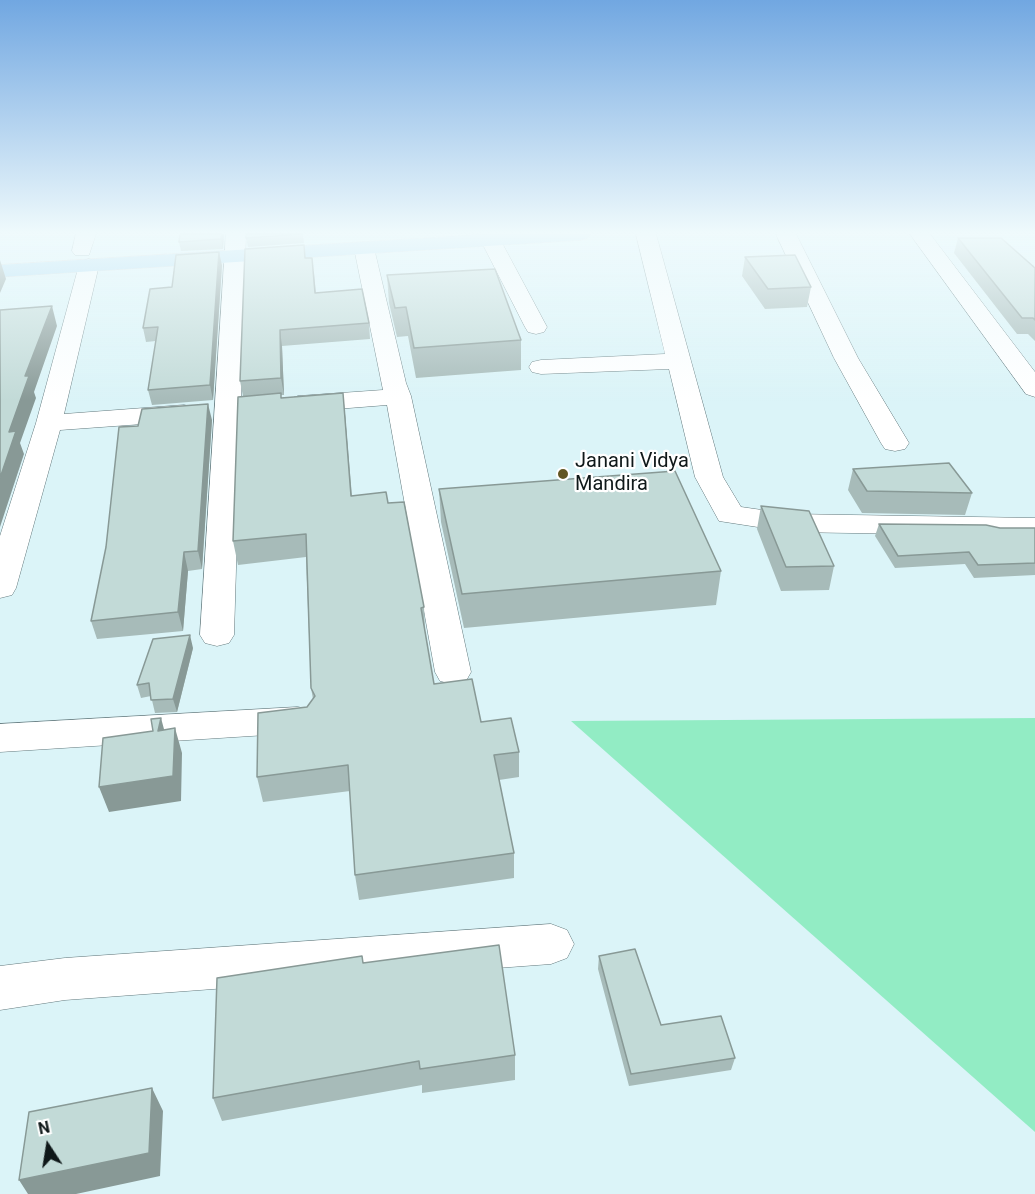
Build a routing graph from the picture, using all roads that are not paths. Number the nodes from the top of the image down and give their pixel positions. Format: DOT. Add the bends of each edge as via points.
graph roads {
  1 [pos="78,290"];
  2 [pos="240,290"];
  3 [pos="369,290"];
  4 [pos="516,290"];
  5 [pos="661,290"];
  6 [pos="813,290"];
  7 [pos="961,290"];
  8 [pos="536,327"];
  9 [pos="680,361"];
  10 [pos="541,367"];
  11 [pos="1035,389"];
  12 [pos="398,396"];
  13 [pos="249,408"];
  14 [pos="49,423"];
  15 [pos="895,443"];
  16 [pos="1035,527"];
  17 [pos="0,588"];
  18 [pos="217,635"];
  19 [pos="453,672"];
  20 [pos="298,720"];
  21 [pos="0,738"];
  22 [pos="550,944"];
  23 [pos="0,988"];
  1 -- 14 [label="street"];
  2 -- 13 [label="street"];
  3 -- 12 [label="street"];
  4 -- 8 [label="street"];
  5 -- 9 [label="street"];
  6 -- 15 [label="street" via="846,358"];
  7 -- 11 [label="street"];
  9 -- 10 [label="street"];
  9 -- 16 [label="street" via="709,477 730,516 790,523"];
  12 -- 13 [label="street"];
  12 -- 19 [label="street"];
  13 -- 14 [label="street"];
  13 -- 18 [label="street"];
  14 -- 17 [label="street"];
  20 -- 21 [label="street"];
  22 -- 23 [label="street" via="65,979"];
}
